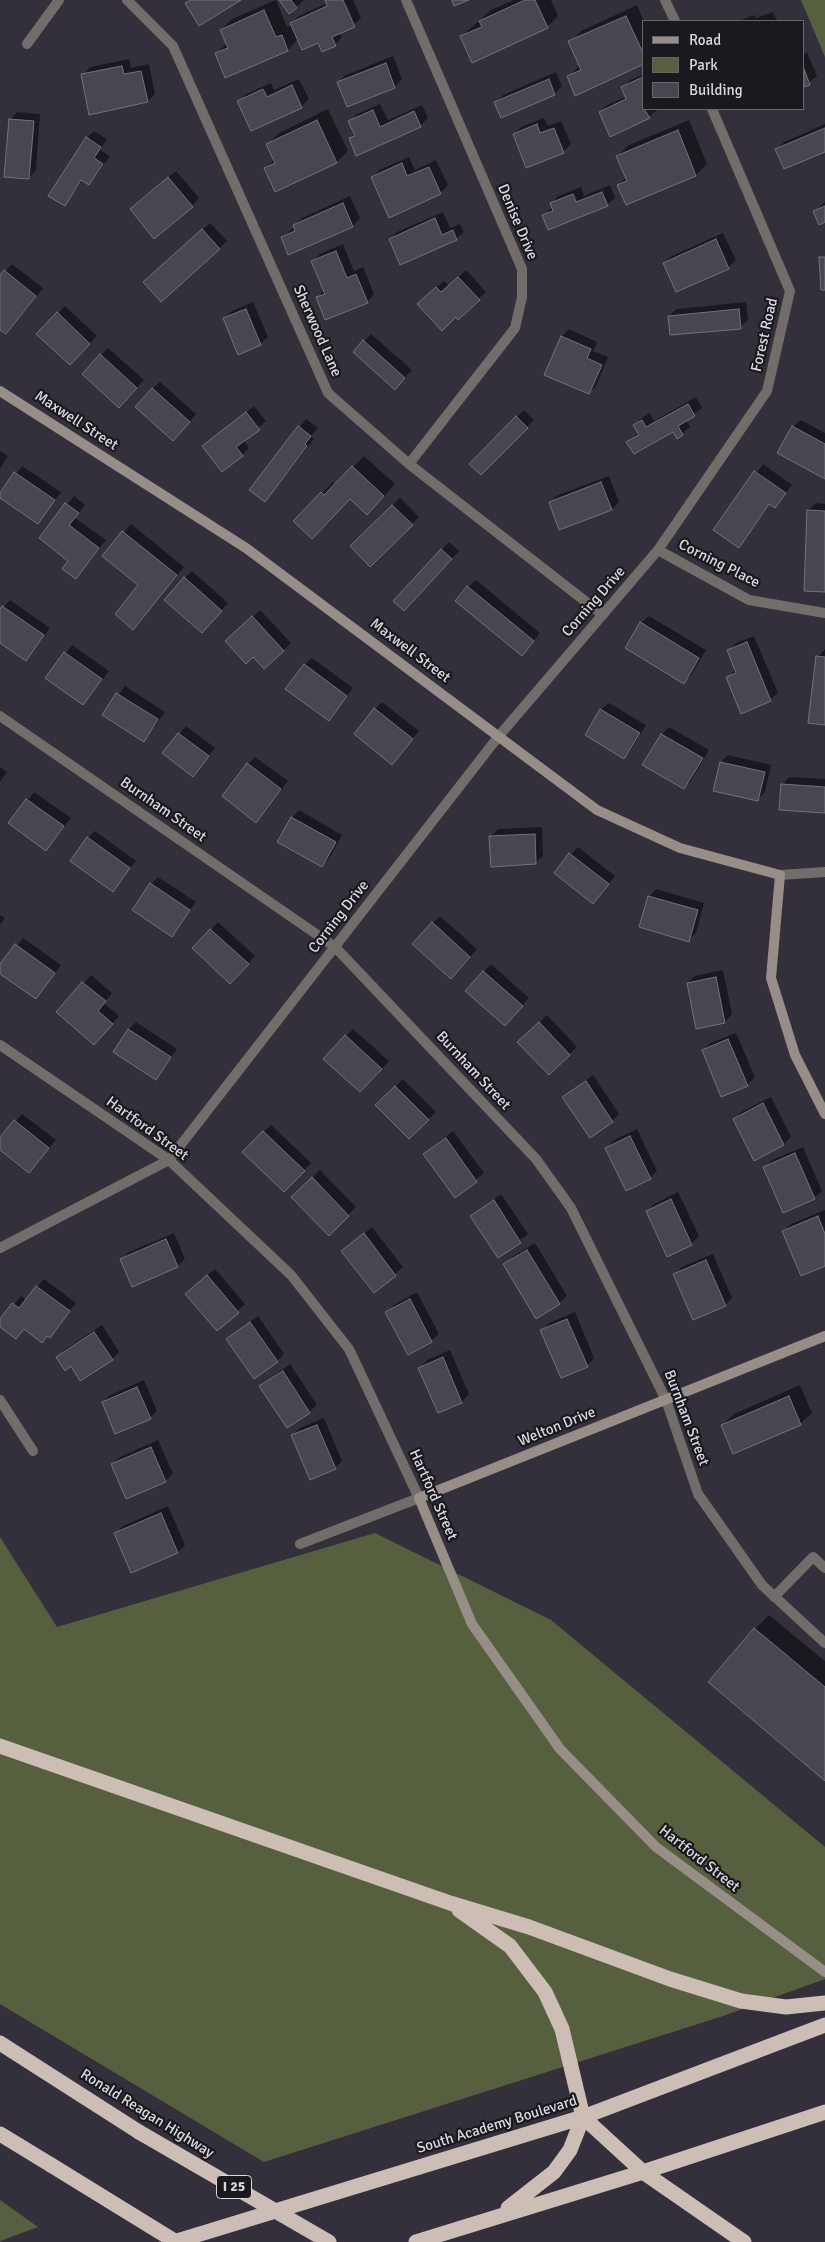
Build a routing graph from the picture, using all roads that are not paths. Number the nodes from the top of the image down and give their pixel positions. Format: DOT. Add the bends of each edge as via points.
graph roads {
  1 [pos="59,0"];
  2 [pos="128,0"];
  3 [pos="406,0"];
  4 [pos="666,0"];
  5 [pos="674,20"];
  6 [pos="27,44"];
  7 [pos="712,110"];
  8 [pos="0,390"];
  9 [pos="409,464"];
  10 [pos="658,550"];
  11 [pos="825,613"];
  12 [pos="603,615"];
  13 [pos="0,716"];
  14 [pos="498,737"];
  15 [pos="825,872"];
  16 [pos="780,874"];
  17 [pos="335,947"];
  18 [pos="0,1045"];
  19 [pos="825,1114"];
  20 [pos="169,1160"];
  21 [pos="0,1248"];
  22 [pos="825,1336"];
  23 [pos="0,1400"];
  24 [pos="666,1400"];
  25 [pos="33,1450"];
  26 [pos="419,1498"];
  27 [pos="300,1544"];
  28 [pos="825,1568"];
  29 [pos="774,1597"];
  30 [pos="825,1643"];
  31 [pos="0,1746"];
  32 [pos="450,1903"];
  33 [pos="825,1972"];
  34 [pos="825,2003"];
  35 [pos="825,2025"];
  36 [pos="0,2043"];
  37 [pos="825,2112"];
  38 [pos="583,2117"];
  39 [pos="0,2134"];
  40 [pos="643,2172"];
  41 [pos="500,2215"];
  42 [pos="175,2242"];
  43 [pos="329,2242"];
  44 [pos="416,2242"];
  45 [pos="744,2242"];
  1 -- 6 [label="street"];
  2 -- 9 [label="street, Sherwood Lane" via="173,46 328,393"];
  3 -- 9 [label="street, Denise Drive" via="522,269 515,328"];
  4 -- 5 [label="street"];
  7 -- 10 [label="street, Forest Road" via="790,291 768,391"];
  8 -- 14 [label="street, Maxwell Street" via="246,548"];
  9 -- 12 [label="street, Sherwood Lane"];
  10 -- 11 [label="street, Corning Place" via="749,600"];
  10 -- 12 [label="street, Corning Drive"];
  12 -- 14 [label="street, Corning Drive"];
  13 -- 17 [label="street, Burnham Street"];
  14 -- 16 [label="street, Maxwell Street" via="597,810 680,848"];
  14 -- 17 [label="street, Corning Drive"];
  15 -- 16 [label="street, Maxwell Street"];
  16 -- 19 [label="street" via="771,978 796,1055"];
  17 -- 20 [label="street, Corning Drive"];
  17 -- 24 [label="street, Burnham Street" via="536,1159 571,1208"];
  18 -- 20 [label="street, Hartford Street"];
  20 -- 21 [label="street, Corning Drive"];
  20 -- 26 [label="street, Hartford Street" via="291,1276 350,1349"];
  22 -- 24 [label="street, Welton Drive"];
  23 -- 25 [label="street"];
  24 -- 26 [label="street, Welton Drive"];
  24 -- 29 [label="street, Burnham Street" via="698,1494 762,1585"];
  26 -- 27 [label="street, Welton Drive"];
  26 -- 33 [label="street, Hartford Street" via="472,1624 560,1749 656,1847"];
  28 -- 29 [label="street" via="813,1557"];
  29 -- 30 [label="street, Burnham Street"];
  31 -- 32 [label="highway"];
  32 -- 34 [label="highway" via="529,1927 670,1979 741,2000 786,2007"];
  32 -- 38 [label="highway" via="510,1946 545,1992 562,2029"];
  35 -- 38 [label="highway, South Academy Boulevard"];
  36 -- 43 [label="highway, Ronald Reagan Highway / I 25, bridge" via="139,2132"];
  37 -- 40 [label="highway"];
  38 -- 40 [label="highway"];
  38 -- 41 [label="highway" via="570,2150 554,2172"];
  38 -- 42 [label="highway, South Academy Boulevard"];
  39 -- 42 [label="highway, bridge"];
  40 -- 41 [label="highway"];
  40 -- 45 [label="highway"];
  41 -- 44 [label="highway"];
}
